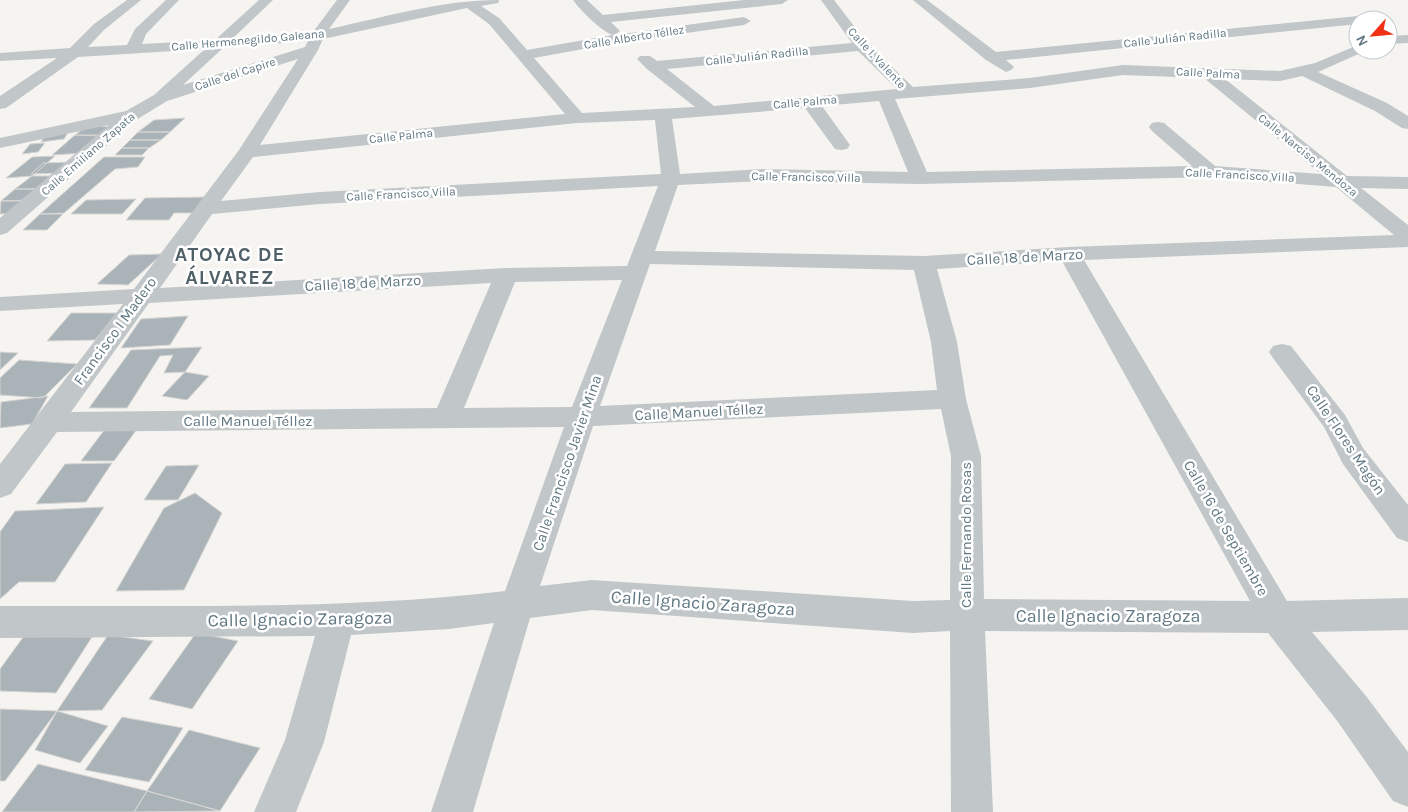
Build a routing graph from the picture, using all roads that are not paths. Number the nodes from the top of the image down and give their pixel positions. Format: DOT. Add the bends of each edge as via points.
graph roads {
  1 [pos="135,0"];
  2 [pos="173,0"];
  3 [pos="267,0"];
  4 [pos="344,0"];
  5 [pos="493,0"];
  6 [pos="578,0"];
  7 [pos="782,0"];
  8 [pos="827,0"];
  9 [pos="919,0"];
  10 [pos="439,4"];
  11 [pos="470,4"];
  12 [pos="728,5"];
  13 [pos="599,19"];
  14 [pos="744,21"];
  15 [pos="1348,21"];
  16 [pos="1280,28"];
  17 [pos="621,38"];
  18 [pos="1304,38"];
  19 [pos="314,43"];
  20 [pos="217,44"];
  21 [pos="862,46"];
  22 [pos="133,49"];
  23 [pos="1328,49"];
  24 [pos="1348,52"];
  25 [pos="74,53"];
  26 [pos="524,54"];
  27 [pos="1348,54"];
  28 [pos="770,55"];
  29 [pos="0,56"];
  30 [pos="991,57"];
  31 [pos="652,66"];
  32 [pos="1306,72"];
  33 [pos="1208,73"];
  34 [pos="1030,83"];
  35 [pos="909,92"];
  36 [pos="886,96"];
  37 [pos="160,98"];
  38 [pos="809,101"];
  39 [pos="0,104"];
  40 [pos="710,111"];
  41 [pos="663,115"];
  42 [pos="130,116"];
  43 [pos="577,118"];
  44 [pos="1408,124"];
  45 [pos="1158,127"];
  46 [pos="0,143"];
  47 [pos="842,145"];
  48 [pos="246,152"];
  49 [pos="1210,171"];
  50 [pos="920,178"];
  51 [pos="671,179"];
  52 [pos="1341,182"];
  53 [pos="1408,183"];
  54 [pos="204,210"];
  55 [pos="0,229"];
  56 [pos="1408,236"];
  57 [pos="1408,241"];
  58 [pos="1069,254"];
  59 [pos="924,263"];
  60 [pos="639,265"];
  61 [pos="506,276"];
  62 [pos="141,296"];
  63 [pos="0,304"];
  64 [pos="1282,352"];
  65 [pos="952,399"];
  66 [pos="582,417"];
  67 [pos="446,419"];
  68 [pos="49,422"];
  69 [pos="0,486"];
  70 [pos="1408,529"];
  71 [pos="517,605"];
  72 [pos="1408,614"];
  73 [pos="967,615"];
  74 [pos="1277,617"];
  75 [pos="338,620"];
  76 [pos="0,622"];
  77 [pos="1408,786"];
  78 [pos="275,812"];
  79 [pos="452,812"];
  80 [pos="972,812"];
  1 -- 25 [label="street" via="99,27"];
  2 -- 22 [label="street" via="140,32"];
  3 -- 20 [label="street, Calle Emiliano Zapata"];
  4 -- 19 [label="street, Francisco I Madero"];
  5 -- 11 [label="street, Calle Hermenegildo Galeana"];
  6 -- 13 [label="street"];
  7 -- 12 [label="street"];
  8 -- 21 [label="street, Calle I. Valente"];
  9 -- 30 [label="street"];
  10 -- 11 [label="street, Calle Hermenegildo Galeana"];
  10 -- 19 [label="street, Calle Hermenegildo Galeana"];
  11 -- 26 [label="street" via="494,21"];
  12 -- 13 [label="street"];
  12 -- 14 [label="street"];
  13 -- 17 [label="street"];
  14 -- 17 [label="street, Calle Alberto Téllez"];
  14 -- 28 [label="street"];
  15 -- 16 [label="street, Calle Julián Radilla"];
  16 -- 18 [label="street"];
  16 -- 30 [label="street, Calle Julián Radilla"];
  17 -- 26 [label="street, Calle Alberto Téllez"];
  17 -- 31 [label="street"];
  19 -- 20 [label="street, Calle Hermenegildo Galeana"];
  19 -- 37 [label="street, Calle del Capire"];
  19 -- 48 [label="street, Francisco I Madero"];
  20 -- 22 [label="street, Calle Hermenegildo Galeana"];
  20 -- 37 [label="street, Calle Emiliano Zapata"];
  21 -- 28 [label="street, Calle Julián Radilla"];
  21 -- 35 [label="street, Calle I. Valente"];
  22 -- 25 [label="street, Calle Hermenegildo Galeana"];
  23 -- 24 [label="street"];
  25 -- 29 [label="street, Calle Hermenegildo Galeana"];
  25 -- 39 [label="street"];
  26 -- 43 [label="street"];
  27 -- 32 [label="street, Calle Palma"];
  28 -- 31 [label="street, Calle Julián Radilla"];
  30 -- 34 [label="street"];
  31 -- 40 [label="street"];
  32 -- 33 [label="street, Calle Palma" via="1280,76"];
  32 -- 44 [label="street" via="1381,107"];
  33 -- 34 [label="street, Calle Palma" via="1124,70"];
  33 -- 52 [label="street, Calle Narciso Mendoza"];
  34 -- 35 [label="street, Calle Palma"];
  35 -- 36 [label="street, Calle Palma"];
  36 -- 38 [label="street, Calle Palma"];
  36 -- 50 [label="street"];
  37 -- 42 [label="street, Calle Emiliano Zapata"];
  38 -- 40 [label="street, Calle Palma"];
  38 -- 47 [label="street"];
  40 -- 41 [label="street, Calle Palma"];
  41 -- 43 [label="street, Calle Palma"];
  41 -- 51 [label="street, Calle Francisco Javier Mina"];
  42 -- 46 [label="street"];
  42 -- 55 [label="street, Calle Emiliano Zapata"];
  43 -- 48 [label="street, Calle Palma"];
  45 -- 49 [label="street"];
  48 -- 54 [label="street, Francisco I Madero"];
  49 -- 50 [label="street, Calle Francisco Villa"];
  49 -- 52 [label="street, Calle Francisco Villa"];
  50 -- 51 [label="street, Calle Francisco Villa" via="763,175"];
  51 -- 54 [label="street, Calle Francisco Villa" via="320,198"];
  51 -- 60 [label="street, Calle Francisco Javier Mina"];
  52 -- 53 [label="street, Calle Francisco Villa"];
  52 -- 56 [label="street, Calle Narciso Mendoza"];
  54 -- 62 [label="street, Francisco I Madero"];
  57 -- 58 [label="street, Calle 18 de Marzo"];
  58 -- 59 [label="street, Calle 18 de Marzo"];
  58 -- 74 [label="street, Calle 16 de Septiembre"];
  59 -- 60 [label="street, Calle 18 de Marzo"];
  59 -- 65 [label="street, Calle Fernando Rosas" via="944,342"];
  60 -- 61 [label="street, Calle 18 de Marzo"];
  60 -- 66 [label="street, Calle Francisco Javier Mina"];
  61 -- 62 [label="street, Calle 18 de Marzo"];
  61 -- 67 [label="street"];
  62 -- 63 [label="street, Calle 18 de Marzo"];
  62 -- 68 [label="street, Francisco I Madero"];
  64 -- 70 [label="street, Calle Flores Magón" via="1335,422 1353,456"];
  65 -- 66 [label="street, Calle Manuel Téllez"];
  65 -- 73 [label="street, Calle Fernando Rosas" via="966,456"];
  66 -- 67 [label="street, Calle Manuel Téllez"];
  66 -- 71 [label="street, Calle Francisco Javier Mina"];
  67 -- 68 [label="street, Calle Manuel Téllez"];
  68 -- 69 [label="street, Francisco I Madero"];
  71 -- 73 [label="street, Calle Ignacio Zaragoza" via="592,595 913,618"];
  71 -- 75 [label="street, Calle Ignacio Zaragoza"];
  71 -- 79 [label="street, Calle Francisco Javier Mina"];
  72 -- 74 [label="street, Calle Ignacio Zaragoza"];
  73 -- 74 [label="street, Calle Ignacio Zaragoza"];
  73 -- 80 [label="street, Calle Fernando Rosas"];
  74 -- 77 [label="street, Calle 16 de Septiembre" via="1352,709"];
  75 -- 76 [label="street, Calle Ignacio Zaragoza"];
  75 -- 78 [label="street" via="304,742"];
}
